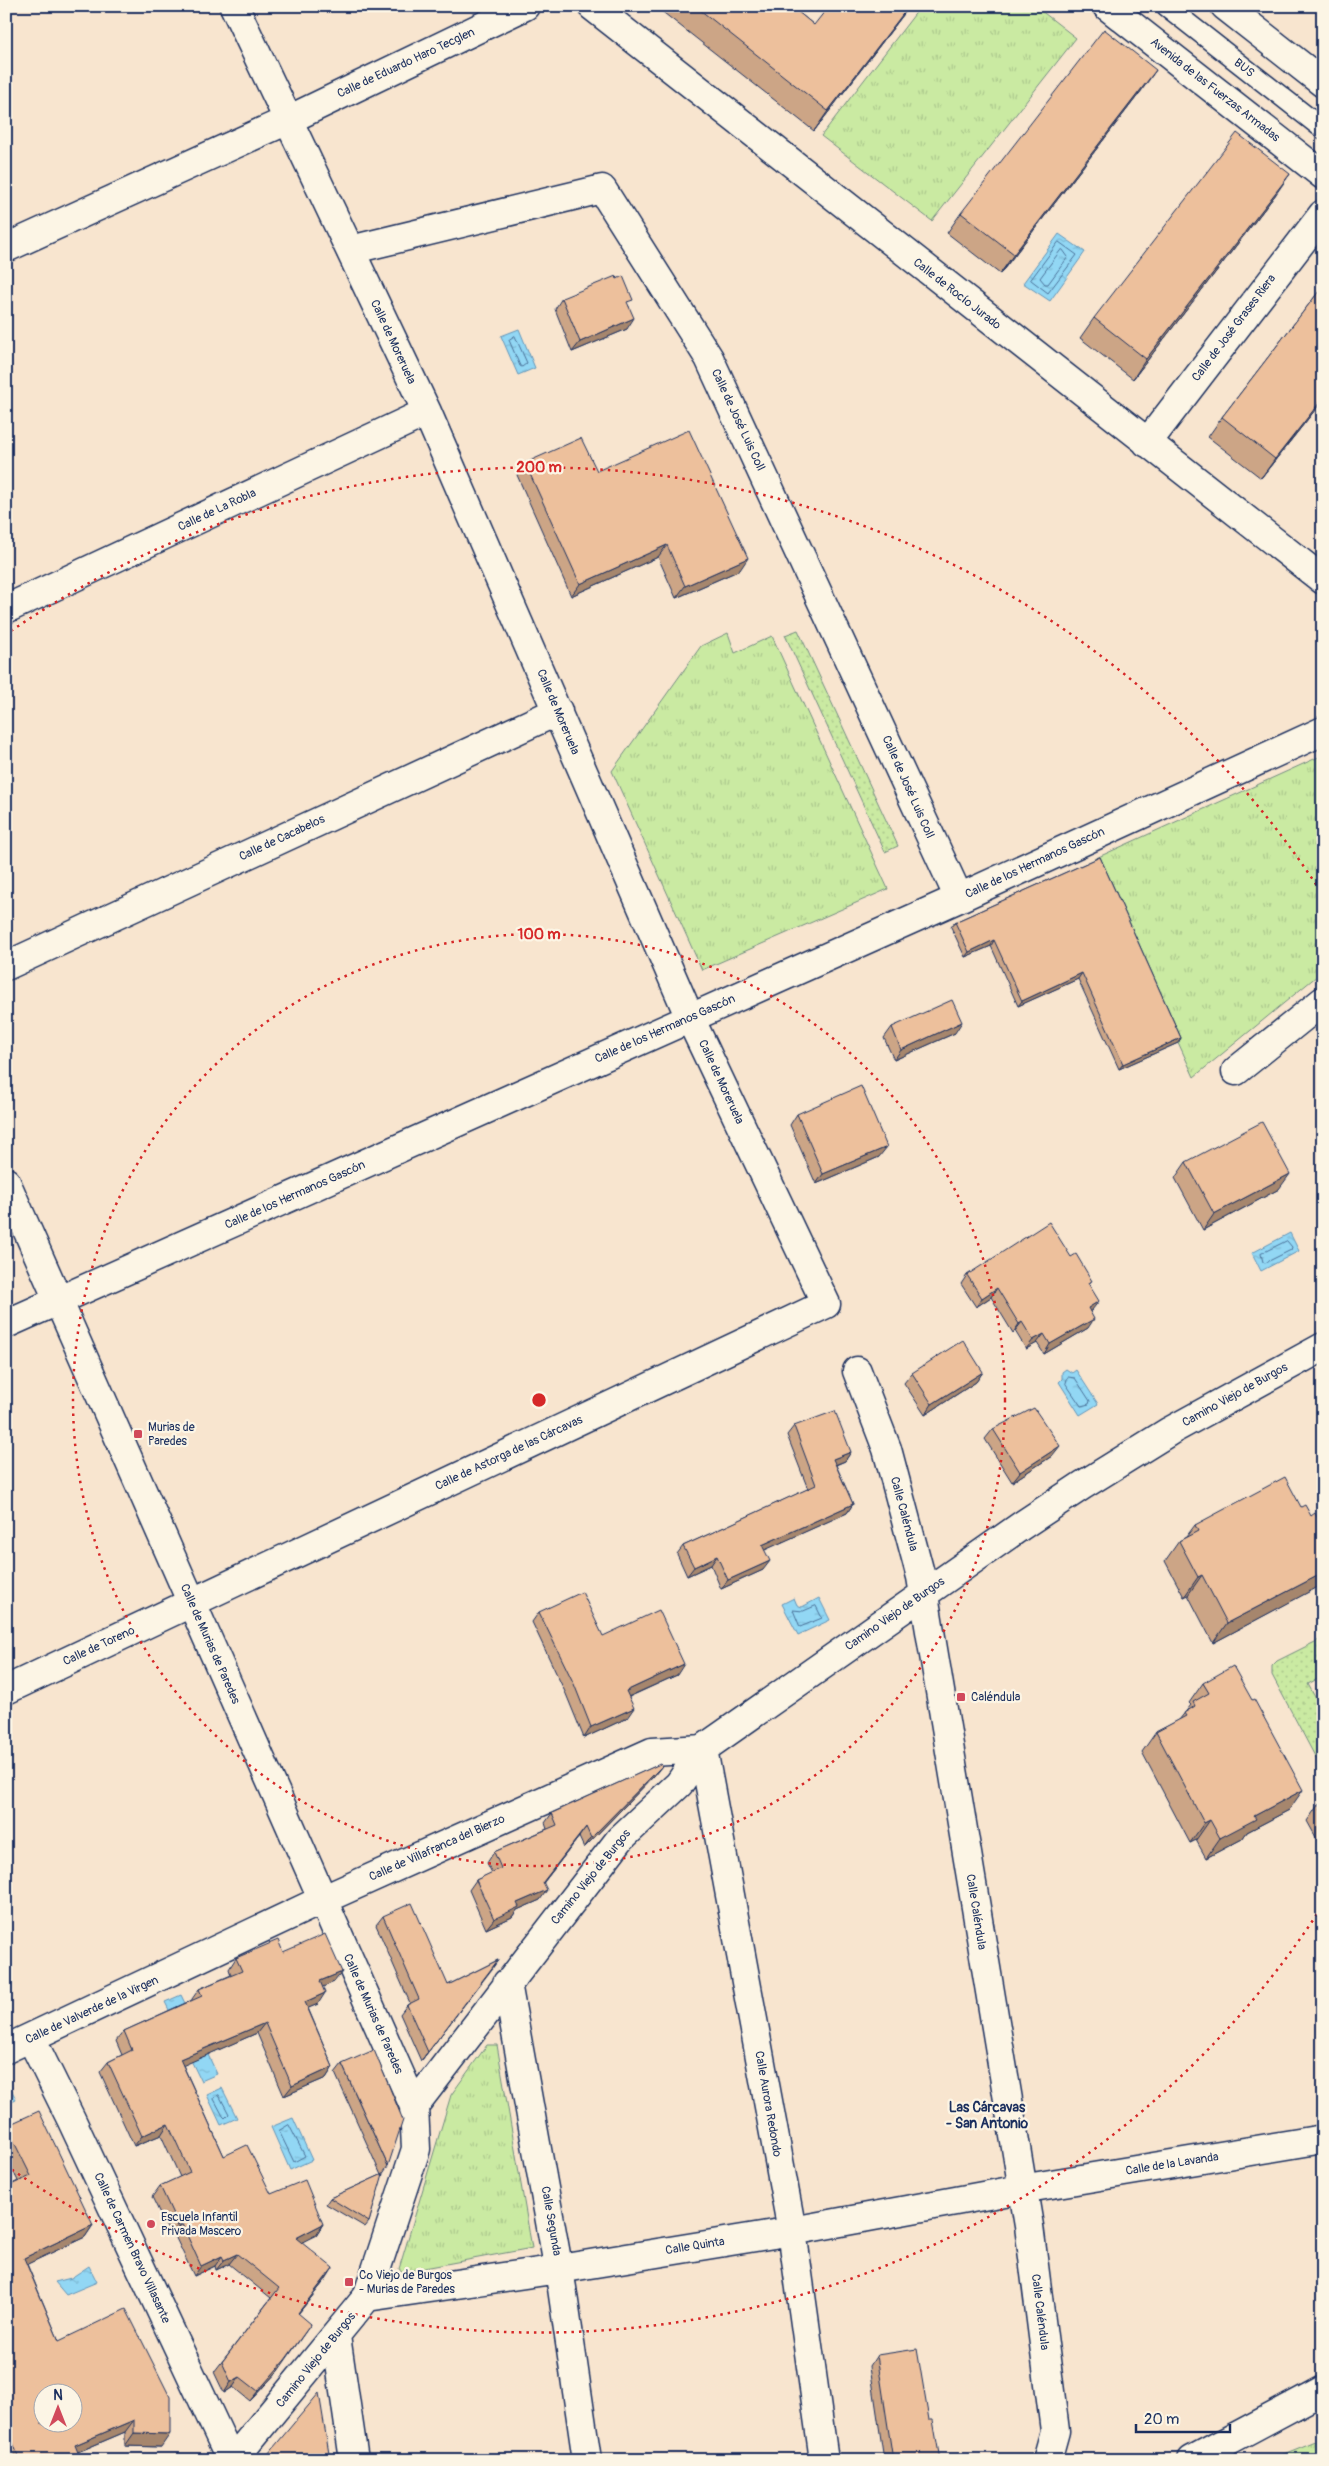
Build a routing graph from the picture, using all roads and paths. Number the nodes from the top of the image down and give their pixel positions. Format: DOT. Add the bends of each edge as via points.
graph roads {
  1 [pos="234,6"];
  2 [pos="525,6"];
  3 [pos="592,6"];
  4 [pos="1107,6"];
  5 [pos="1166,6"];
  6 [pos="1225,6"];
  7 [pos="1323,83"];
  8 [pos="288,120"];
  9 [pos="1323,129"];
  10 [pos="1323,175"];
  11 [pos="1323,214"];
  12 [pos="6,248"];
  13 [pos="350,250"];
  14 [pos="427,412"];
  15 [pos="1147,443"];
  16 [pos="1323,580"];
  17 [pos="6,609"];
  18 [pos="558,711"];
  19 [pos="1323,731"];
  20 [pos="959,898"];
  21 [pos="6,966"];
  22 [pos="1323,1001"];
  23 [pos="690,1018"];
  24 [pos="1236,1071"];
  25 [pos="6,1182"];
  26 [pos="60,1300"];
  27 [pos="826,1304"];
  28 [pos="6,1324"];
  29 [pos="1323,1347"];
  30 [pos="857,1371"];
  31 [pos="923,1594"];
  32 [pos="192,1603"];
  33 [pos="6,1690"];
  34 [pos="703,1749"];
  35 [pos="322,1900"];
  36 [pos="178,1970"];
  37 [pos="507,1983"];
  38 [pos="31,2038"];
  39 [pos="6,2049"];
  40 [pos="414,2106"];
  41 [pos="1323,2139"];
  42 [pos="1021,2189"];
  43 [pos="792,2231"];
  44 [pos="559,2269"];
  45 [pos="367,2297"];
  46 [pos="336,2336"];
  47 [pos="1323,2390"];
  48 [pos="232,2460"];
  49 [pos="354,2460"];
  50 [pos="587,2460"];
  51 [pos="824,2460"];
  52 [pos="1047,2460"];
  53 [pos="1192,2460"];
  1 -- 8 [label="street, Calle de Moreruela"];
  2 -- 8 [label="street, Calle de Eduardo Haro Tecglen"];
  3 -- 15 [label="street, Calle de Rocío Jurado"];
  4 -- 10 [label="street, Avenida de las Fuerzas Armadas"];
  5 -- 9 [label="lane, BUS"];
  6 -- 7 [label="street"];
  8 -- 12 [label="street"];
  8 -- 13 [label="street, Calle de Moreruela"];
  11 -- 15 [label="street, Calle de José Grases Riera"];
  13 -- 14 [label="street, Calle de Moreruela"];
  13 -- 20 [label="street, Calle de José Luis Coll" via="602,189 710,358"];
  14 -- 17 [label="street, Calle de La Robla"];
  14 -- 18 [label="street, Calle de Moreruela"];
  15 -- 16 [label="street, Calle de Rocío Jurado"];
  18 -- 21 [label="street, Calle de Cacabelos"];
  18 -- 23 [label="street, Calle de Moreruela"];
  19 -- 20 [label="street, Calle de los Hermanos Gascón"];
  20 -- 23 [label="street, Calle de los Hermanos Gascón"];
  22 -- 24 [label="street"];
  23 -- 26 [label="street, Calle de los Hermanos Gascón"];
  23 -- 27 [label="street, Calle de Moreruela"];
  25 -- 26 [label="street, Calle de Murias de Paredes"];
  26 -- 28 [label="street, Calle de los Hermanos Gascón"];
  26 -- 32 [label="street, Calle de Murias de Paredes"];
  27 -- 32 [label="street, Calle de Astorga de las Cárcavas"];
  29 -- 31 [label="street, Camino Viejo de Burgos" via="1170,1431 1021,1526"];
  30 -- 31 [label="street, Calle Caléndula" via="887,1449"];
  31 -- 34 [label="street, Camino Viejo de Burgos"];
  31 -- 42 [label="street, Calle Caléndula"];
  32 -- 33 [label="street, Calle de Toreno"];
  32 -- 35 [label="street, Calle de Murias de Paredes"];
  34 -- 35 [label="street, Calle de Villafranca del Bierzo" via="652,1752"];
  34 -- 37 [label="street, Camino Viejo de Burgos" via="679,1784 620,1839"];
  34 -- 43 [label="street, Calle Aurora Redondo"];
  35 -- 36 [label="street, Calle de Villafranca del Bierzo"];
  35 -- 40 [label="street, Calle de Murias de Paredes"];
  36 -- 38 [label="street, Calle de Valverde de la Virgen"];
  37 -- 40 [label="street, Camino Viejo de Burgos"];
  37 -- 44 [label="street, Calle Segunda"];
  38 -- 39 [label="street, Calle de Valverde de la Virgen"];
  38 -- 48 [label="street, Calle de Carmen Bravo Villasante"];
  40 -- 45 [label="street, Camino Viejo de Burgos" via="416,2150"];
  41 -- 42 [label="street, Calle de la Lavanda"];
  42 -- 43 [label="street, Calle Quinta"];
  42 -- 52 [label="street, Calle Caléndula" via="1055,2431"];
  43 -- 44 [label="street, Calle Quinta"];
  43 -- 51 [label="street, Calle Aurora Redondo"];
  44 -- 45 [label="street, Calle Quinta"];
  44 -- 50 [label="street, Calle Segunda"];
  45 -- 46 [label="street, Camino Viejo de Burgos"];
  46 -- 48 [label="street, Camino Viejo de Burgos"];
  46 -- 49 [label="street"];
  47 -- 53 [label="street"];
}
